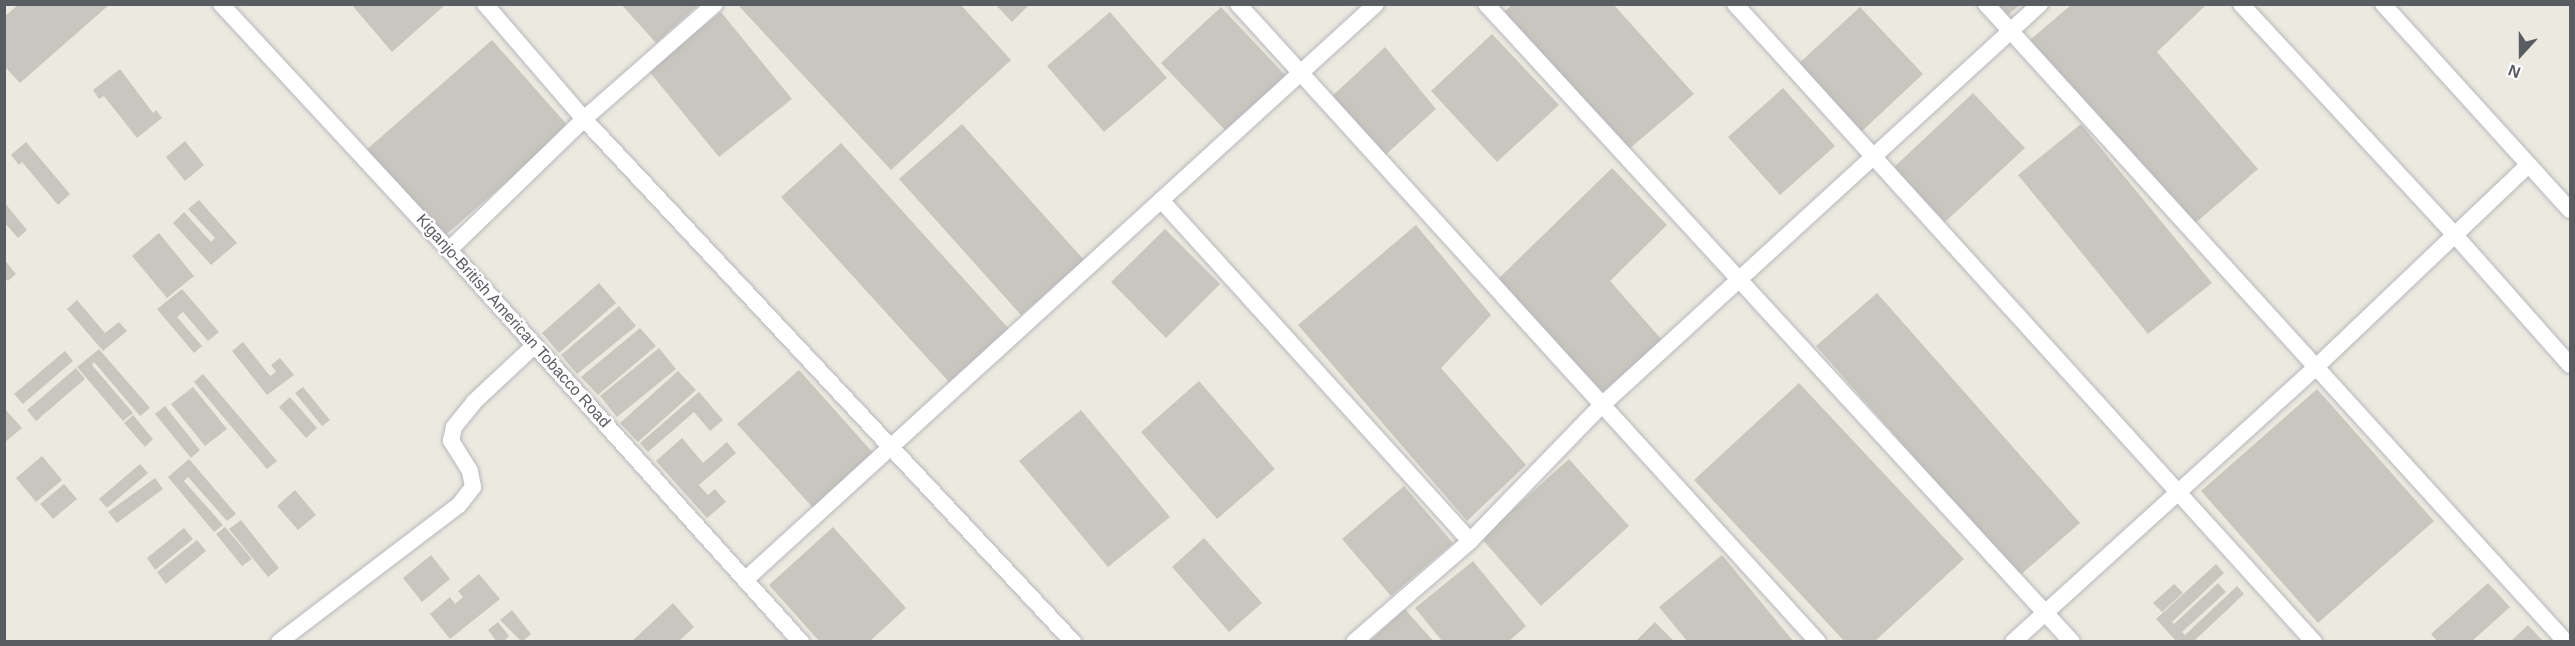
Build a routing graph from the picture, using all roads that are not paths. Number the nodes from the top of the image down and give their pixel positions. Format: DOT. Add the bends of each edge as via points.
graph roads {
  1 [pos="222,4"];
  2 [pos="485,4"];
  3 [pos="715,4"];
  4 [pos="1238,4"];
  5 [pos="1376,4"];
  6 [pos="1486,4"];
  7 [pos="1735,4"];
  8 [pos="1986,4"];
  9 [pos="2040,4"];
  10 [pos="2241,4"];
  11 [pos="2383,4"];
  12 [pos="2011,32"];
  13 [pos="1300,73"];
  14 [pos="584,119"];
  15 [pos="1873,157"];
  16 [pos="2527,166"];
  17 [pos="1161,200"];
  18 [pos="2571,210"];
  19 [pos="2454,234"];
  20 [pos="449,250"];
  21 [pos="1742,279"];
  22 [pos="535,345"];
  23 [pos="2571,365"];
  24 [pos="2314,369"];
  25 [pos="1602,405"];
  26 [pos="890,448"];
  27 [pos="2176,492"];
  28 [pos="1470,541"];
  29 [pos="745,580"];
  30 [pos="2044,611"];
  31 [pos="279,642"];
  32 [pos="801,642"];
  33 [pos="1073,642"];
  34 [pos="1354,642"];
  35 [pos="1818,642"];
  36 [pos="2013,642"];
  37 [pos="2072,642"];
  38 [pos="2314,642"];
  39 [pos="2566,642"];
  1 -- 20 [label="street, Kiganjo-British American Tobacco Road"];
  2 -- 14 [label="street"];
  3 -- 14 [label="street"];
  4 -- 13 [label="street"];
  5 -- 13 [label="street"];
  6 -- 21 [label="street"];
  7 -- 15 [label="street"];
  8 -- 12 [label="street"];
  9 -- 12 [label="street"];
  10 -- 19 [label="street"];
  11 -- 16 [label="street"];
  12 -- 15 [label="street"];
  12 -- 24 [label="street"];
  13 -- 17 [label="street"];
  13 -- 25 [label="street"];
  14 -- 20 [label="street"];
  14 -- 26 [label="street"];
  15 -- 21 [label="street"];
  15 -- 27 [label="street"];
  16 -- 18 [label="street"];
  16 -- 19 [label="street"];
  17 -- 26 [label="street"];
  17 -- 28 [label="street"];
  19 -- 23 [label="street"];
  19 -- 24 [label="street"];
  20 -- 22 [label="street, Kiganjo-British American Tobacco Road"];
  21 -- 25 [label="street"];
  21 -- 30 [label="street"];
  22 -- 29 [label="street, Kiganjo-British American Tobacco Road"];
  22 -- 31 [label="street" via="474,402 454,427 451,441 470,471 473,487 459,505"];
  24 -- 27 [label="street"];
  24 -- 39 [label="street"];
  25 -- 28 [label="street"];
  25 -- 35 [label="street"];
  26 -- 29 [label="street"];
  26 -- 33 [label="street"];
  27 -- 30 [label="street"];
  27 -- 38 [label="street"];
  28 -- 34 [label="street"];
  29 -- 32 [label="street, Kiganjo-British American Tobacco Road"];
  30 -- 36 [label="street"];
  30 -- 37 [label="street"];
}
